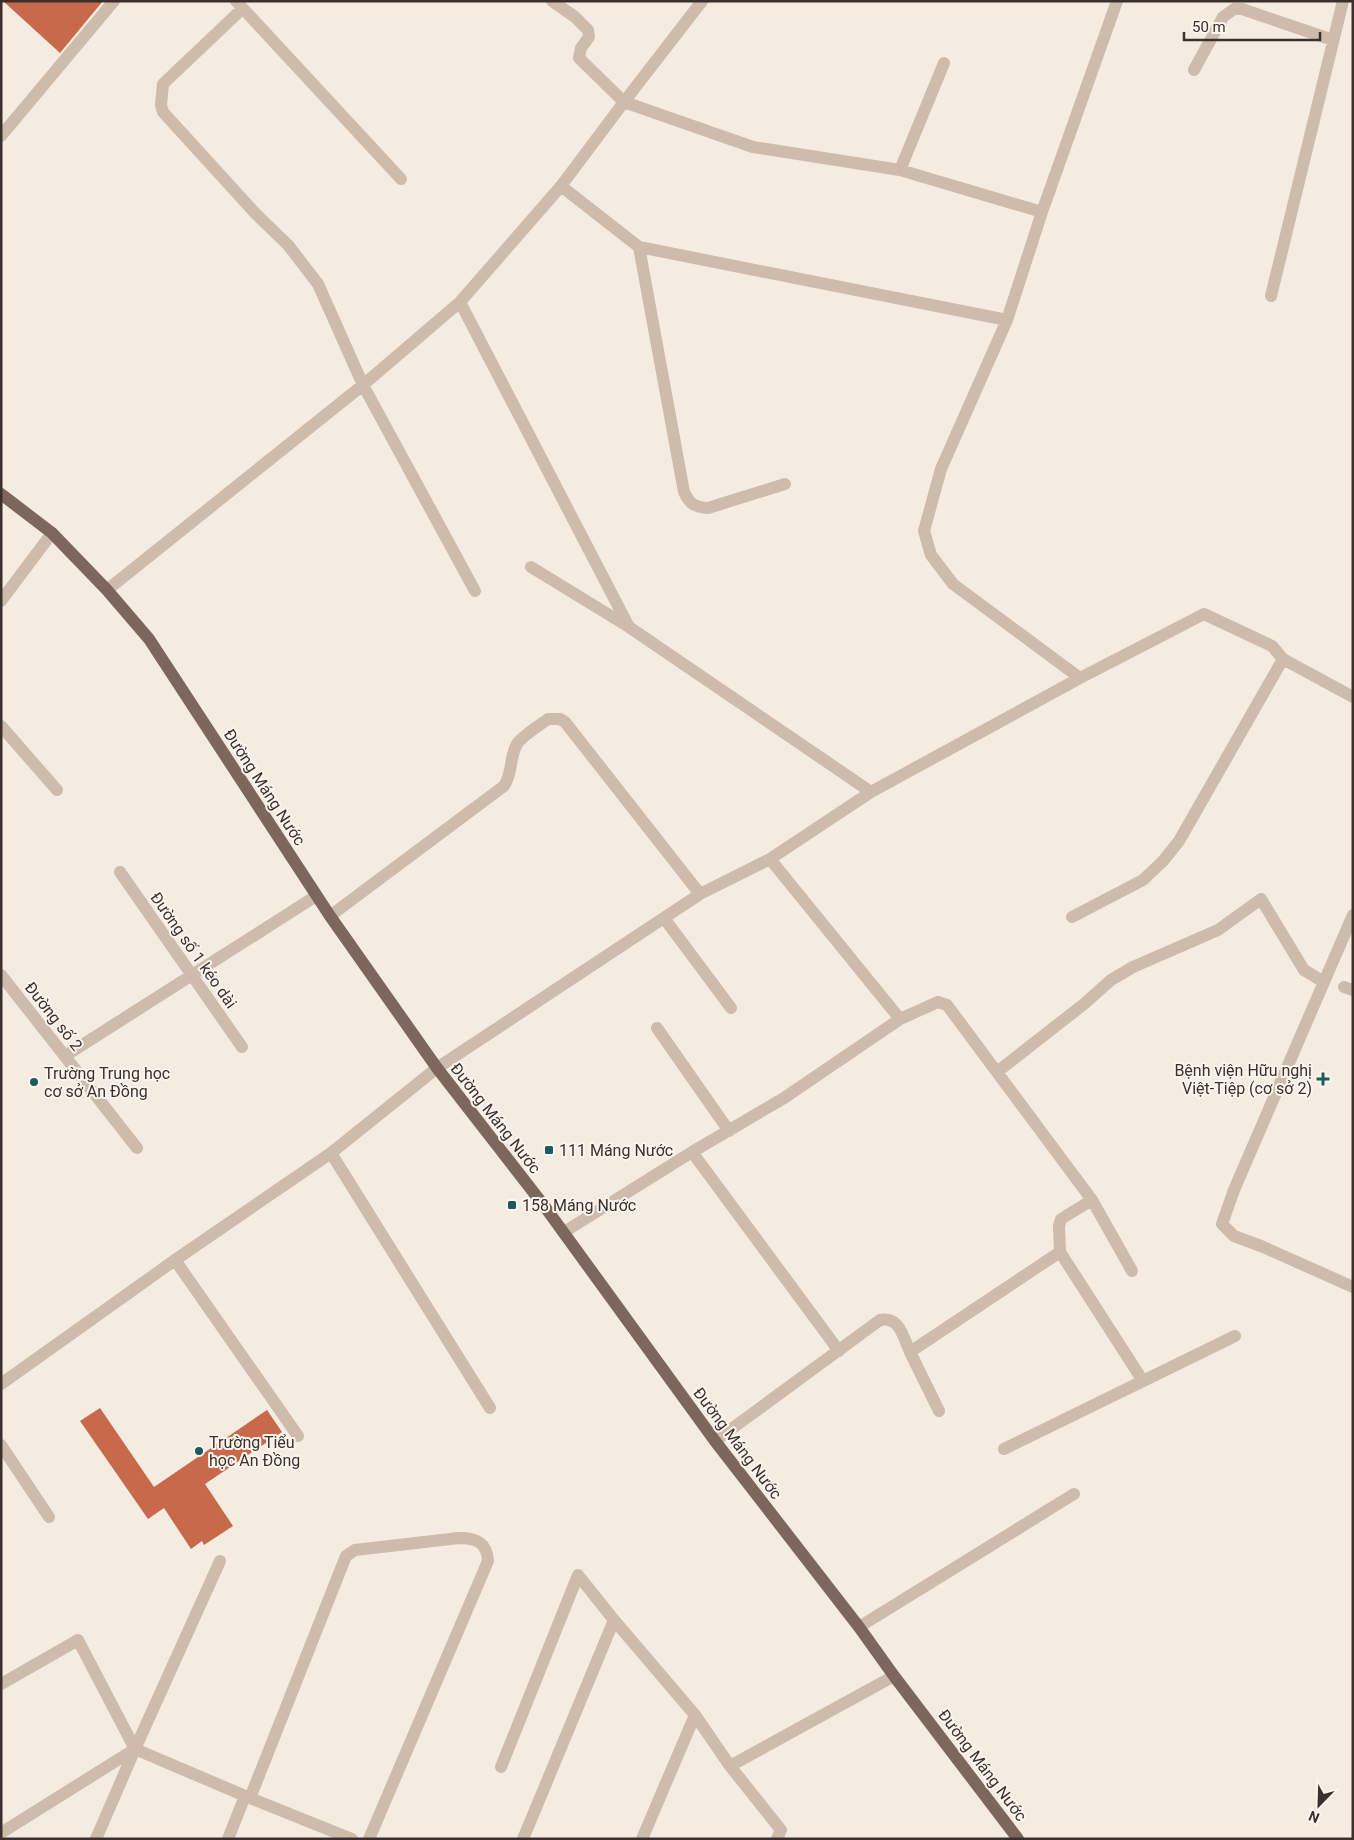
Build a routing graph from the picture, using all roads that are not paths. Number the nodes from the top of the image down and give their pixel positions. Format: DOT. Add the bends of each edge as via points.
graph roads {
  1 [pos="114,1"];
  2 [pos="552,1"];
  3 [pos="702,1"];
  4 [pos="1117,1"];
  5 [pos="1342,1"];
  6 [pos="239,5"];
  7 [pos="1333,40"];
  8 [pos="944,63"];
  9 [pos="1194,70"];
  10 [pos="624,102"];
  11 [pos="1,136"];
  12 [pos="900,170"];
  13 [pos="400,179"];
  14 [pos="562,186"];
  15 [pos="1042,212"];
  16 [pos="639,247"];
  17 [pos="1271,296"];
  18 [pos="460,302"];
  19 [pos="1007,320"];
  20 [pos="363,385"];
  21 [pos="785,484"];
  22 [pos="1,494"];
  23 [pos="52,533"];
  24 [pos="531,567"];
  25 [pos="107,590"];
  26 [pos="475,591"];
  27 [pos="1,601"];
  28 [pos="629,627"];
  29 [pos="1283,659"];
  30 [pos="1080,678"];
  31 [pos="1353,697"];
  32 [pos="1,726"];
  33 [pos="57,790"];
  34 [pos="870,792"];
  35 [pos="770,859"];
  36 [pos="120,872"];
  37 [pos="700,894"];
  38 [pos="316,896"];
  39 [pos="1353,915"];
  40 [pos="330,916"];
  41 [pos="1072,917"];
  42 [pos="664,918"];
  43 [pos="1,975"];
  44 [pos="192,975"];
  45 [pos="1324,982"];
  46 [pos="731,1008"];
  47 [pos="900,1019"];
  48 [pos="658,1028"];
  49 [pos="242,1047"];
  50 [pos="65,1056"];
  51 [pos="437,1068"];
  52 [pos="997,1072"];
  53 [pos="728,1131"];
  54 [pos="137,1148"];
  55 [pos="692,1152"];
  56 [pos="330,1153"];
  57 [pos="1092,1200"];
  58 [pos="564,1232"];
  59 [pos="1060,1252"];
  60 [pos="175,1260"];
  61 [pos="1132,1270"];
  62 [pos="1353,1287"];
  63 [pos="1235,1336"];
  64 [pos="839,1351"];
  65 [pos="910,1352"];
  66 [pos="1143,1381"];
  67 [pos="1,1384"];
  68 [pos="490,1408"];
  69 [pos="939,1411"];
  70 [pos="298,1436"];
  71 [pos="715,1441"];
  72 [pos="1,1445"];
  73 [pos="1004,1449"];
  74 [pos="1074,1494"];
  75 [pos="48,1517"];
  76 [pos="220,1561"];
  77 [pos="614,1620"];
  78 [pos="859,1627"];
  79 [pos="894,1676"];
  80 [pos="1,1684"];
  81 [pos="695,1715"];
  82 [pos="135,1749"];
  83 [pos="730,1766"];
  84 [pos="500,1767"];
  85 [pos="248,1797"];
  86 [pos="1,1833"];
  87 [pos="347,1838"];
  88 [pos="96,1839"];
  89 [pos="228,1839"];
  90 [pos="369,1839"];
  91 [pos="523,1839"];
  92 [pos="642,1839"];
  93 [pos="778,1839"];
  94 [pos="1018,1839"];
  1 -- 11 [label="street"];
  2 -- 10 [label="street" via="588,30 589,37 579,58"];
  3 -- 10 [label="street"];
  4 -- 15 [label="street"];
  5 -- 7 [label="street"];
  6 -- 13 [label="street"];
  6 -- 20 [label="street" via="163,84 163,112 288,245 318,284"];
  7 -- 9 [label="street" via="1234,9 1223,17"];
  7 -- 17 [label="street"];
  8 -- 12 [label="street"];
  10 -- 12 [label="street" via="753,147"];
  10 -- 14 [label="street"];
  12 -- 15 [label="street"];
  14 -- 16 [label="street"];
  14 -- 18 [label="street"];
  15 -- 19 [label="street"];
  16 -- 19 [label="street"];
  16 -- 21 [label="street" via="684,492 689,502 697,508 708,508"];
  18 -- 20 [label="street"];
  18 -- 28 [label="street"];
  19 -- 30 [label="street" via="941,469 924,531 931,555 953,584"];
  20 -- 25 [label="street"];
  20 -- 26 [label="street"];
  22 -- 23 [label="main road, Đường Máng Nước"];
  23 -- 25 [label="main road, Đường Máng Nước"];
  23 -- 27 [label="street"];
  24 -- 28 [label="street"];
  25 -- 38 [label="main road, Đường Máng Nước" via="149,639"];
  28 -- 34 [label="street"];
  29 -- 30 [label="street" via="1272,646 1204,614"];
  29 -- 31 [label="street"];
  29 -- 41 [label="street" via="1179,841 1143,880"];
  30 -- 34 [label="street"];
  32 -- 33 [label="street"];
  34 -- 35 [label="street"];
  35 -- 37 [label="street"];
  35 -- 47 [label="street"];
  36 -- 44 [label="street, Đường số 1 kéo dài"];
  37 -- 40 [label="street" via="565,722 554,718 518,741 510,778 504,786"];
  37 -- 42 [label="street"];
  38 -- 40 [label="main road, Đường Máng Nước"];
  38 -- 44 [label="street"];
  39 -- 45 [label="street"];
  40 -- 51 [label="main road, Đường Máng Nước"];
  42 -- 46 [label="street"];
  42 -- 51 [label="street"];
  43 -- 50 [label="street, Đường số 2"];
  44 -- 49 [label="street, Đường số 1 kéo dài"];
  44 -- 50 [label="street"];
  45 -- 52 [label="street" via="1304,970 1261,899 1218,930 1133,966 1111,980"];
  45 -- 62 [label="street" via="1222,1224 1234,1236"];
  47 -- 52 [label="street" via="938,1002 947,1005"];
  47 -- 53 [label="street" via="784,1098"];
  48 -- 53 [label="street"];
  50 -- 54 [label="street, Đường số 2"];
  51 -- 56 [label="street"];
  51 -- 58 [label="main road, Đường Máng Nước"];
  52 -- 57 [label="street"];
  53 -- 55 [label="street"];
  55 -- 58 [label="street"];
  55 -- 64 [label="street"];
  56 -- 60 [label="street"];
  56 -- 68 [label="street"];
  57 -- 59 [label="street" via="1061,1219"];
  57 -- 61 [label="street"];
  58 -- 71 [label="main road, Đường Máng Nước"];
  59 -- 65 [label="street"];
  59 -- 66 [label="street"];
  60 -- 67 [label="street"];
  60 -- 70 [label="street"];
  63 -- 66 [label="street"];
  64 -- 65 [label="street" via="880,1320 886,1319 900,1327"];
  64 -- 71 [label="street"];
  65 -- 69 [label="street"];
  66 -- 73 [label="street"];
  71 -- 78 [label="main road, Đường Máng Nước"];
  72 -- 75 [label="street"];
  74 -- 78 [label="street"];
  76 -- 82 [label="street"];
  77 -- 81 [label="street"];
  77 -- 84 [label="street" via="578,1575"];
  77 -- 91 [label="street"];
  78 -- 79 [label="main road, Đường Máng Nước"];
  79 -- 83 [label="street"];
  79 -- 94 [label="main road, Đường Máng Nước"];
  80 -- 82 [label="street" via="78,1640"];
  81 -- 83 [label="street"];
  81 -- 92 [label="street"];
  82 -- 85 [label="street"];
  82 -- 86 [label="street"];
  82 -- 88 [label="street"];
  83 -- 93 [label="street" via="781,1830"];
  85 -- 87 [label="street"];
  85 -- 89 [label="street"];
  85 -- 90 [label="street" via="346,1556 355,1550 460,1538 478,1541 484,1546 488,1561"];
}
